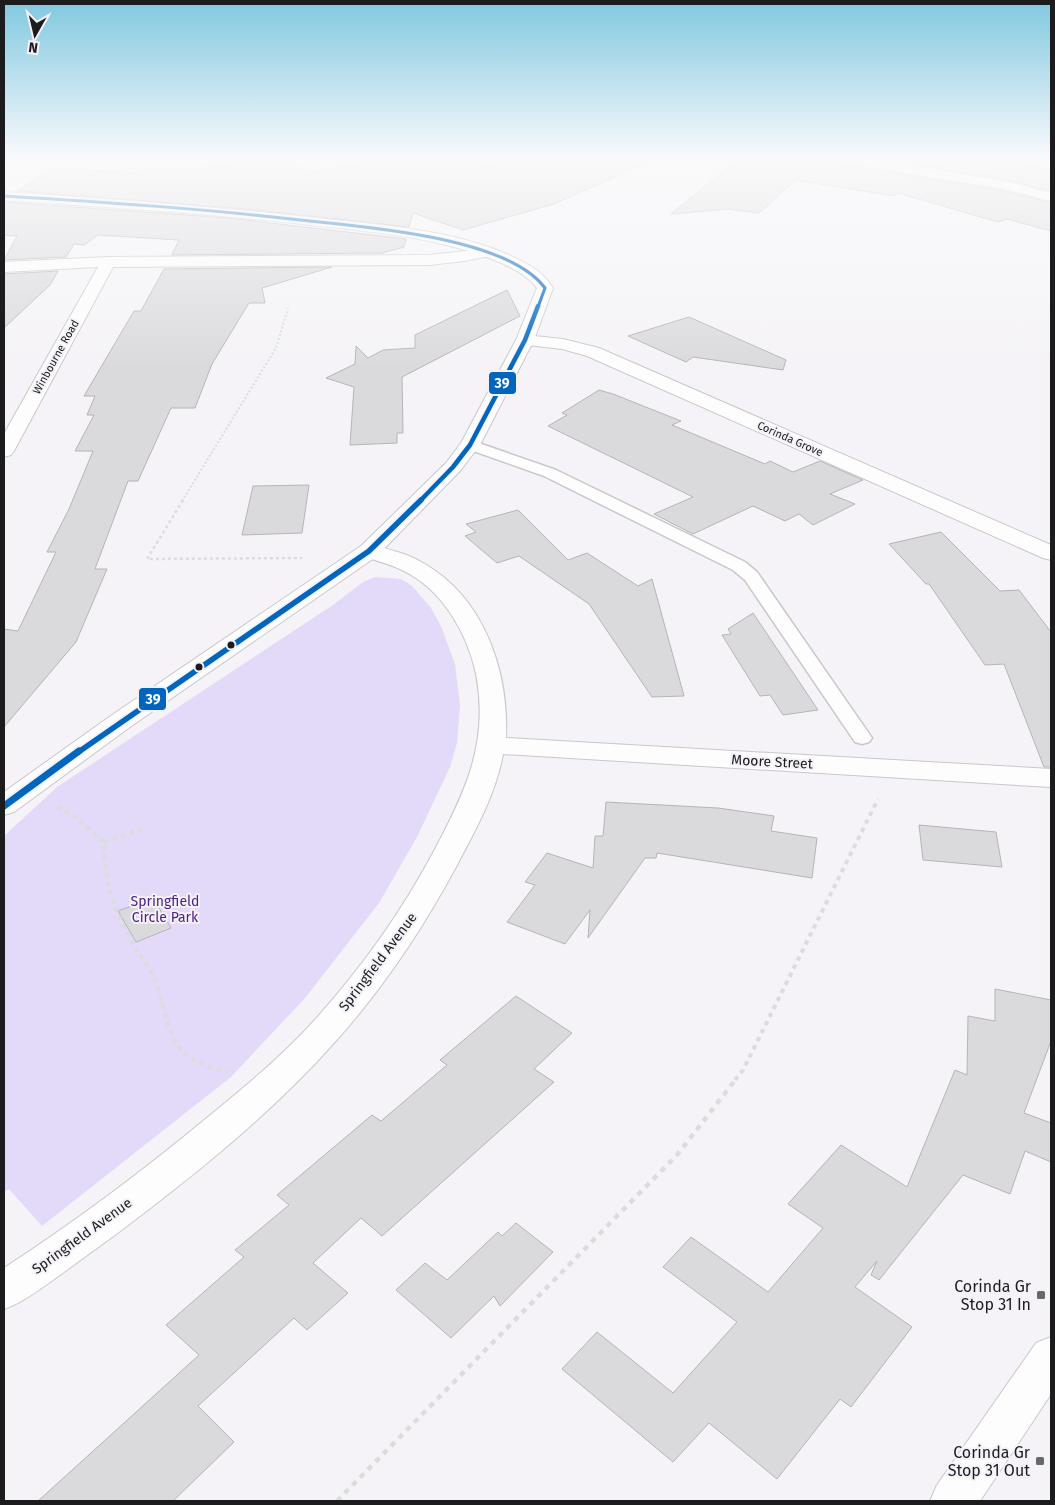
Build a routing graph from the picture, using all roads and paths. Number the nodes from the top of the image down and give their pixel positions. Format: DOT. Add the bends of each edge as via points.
graph roads {
  1 [pos="374,228"];
  2 [pos="485,253"];
  3 [pos="108,262"];
  4 [pos="4,267"];
  5 [pos="288,308"];
  6 [pos="525,340"];
  7 [pos="470,445"];
  8 [pos="4,451"];
  9 [pos="1051,552"];
  10 [pos="360,557"];
  11 [pos="862,738"];
  12 [pos="493,745"];
  13 [pos="893,770"];
  14 [pos="1051,778"];
  15 [pos="23,791"];
  16 [pos="4,806"];
  17 [pos="142,829"];
  18 [pos="104,842"];
  19 [pos="272,1086"];
  20 [pos="4,1291"];
  21 [pos="1051,1357"];
  22 [pos="337,1501"];
  23 [pos="953,1501"];
  1 -- 2 [label="street" via="431,237"];
  2 -- 3 [label="street" via="429,260"];
  2 -- 6 [label="street" via="517,265 543,282 544,294"];
  3 -- 4 [label="street"];
  3 -- 8 [label="street, Winbourne Road"];
  5 -- 10 [label="path" via="276,348 147,560"];
  6 -- 7 [label="street"];
  6 -- 9 [label="street, Corinda Grove" via="563,344 593,352"];
  7 -- 10 [label="street" via="398,524"];
  7 -- 11 [label="lane" via="550,474 739,566 751,576"];
  10 -- 12 [label="street, Springfield Avenue" via="415,567 449,596 466,619 477,639 492,684"];
  10 -- 15 [label="street"];
  12 -- 13 [label="street, Moore Street"];
  12 -- 19 [label="street, Springfield Avenue" via="479,790 424,898 386,956 333,1022"];
  13 -- 14 [label="street, Moore Street"];
  13 -- 22 [label="path" via="743,1070 677,1155"];
  15 -- 16 [label="street"];
  15 -- 18 [label="path" via="73,815"];
  17 -- 18 [label="path"];
  18 -- 19 [label="path" via="106,877 114,911 157,984 170,1032 181,1049 208,1068"];
  19 -- 20 [label="street, Springfield Avenue" via="180,1163 58,1255"];
  21 -- 23 [label="street"];
}
